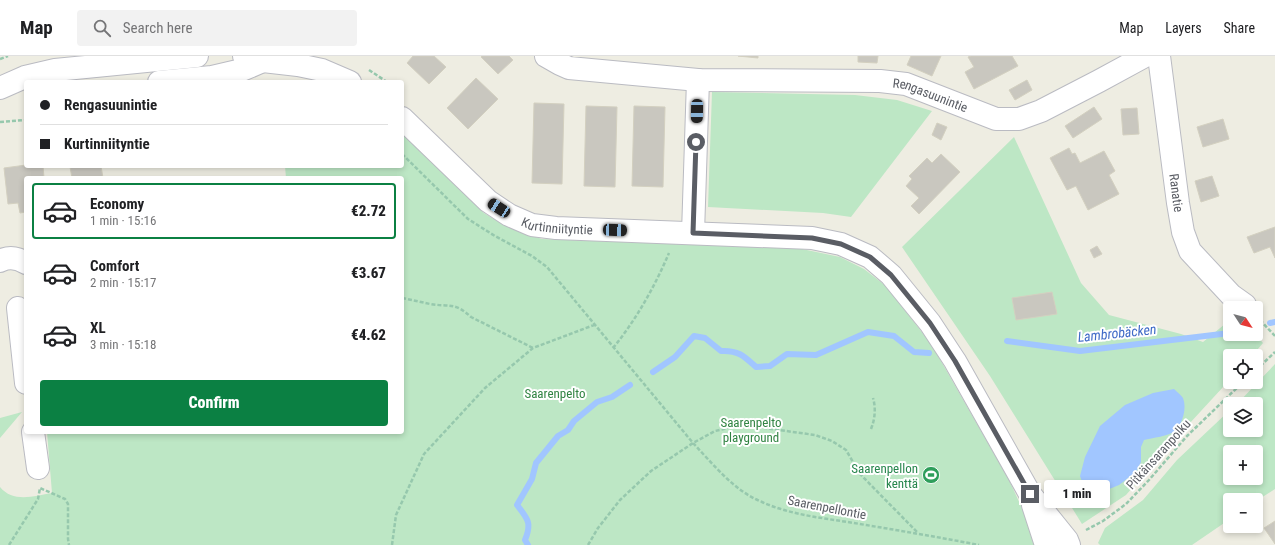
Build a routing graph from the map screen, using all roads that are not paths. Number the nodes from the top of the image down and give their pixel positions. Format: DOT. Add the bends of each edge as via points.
graph roads {
  1 [pos="197,56"];
  2 [pos="546,56"];
  3 [pos="1145,56"];
  4 [pos="1159,56"];
  5 [pos="257,58"];
  6 [pos="180,80"];
  7 [pos="345,80"];
  8 [pos="698,80"];
  9 [pos="2,88"];
  10 [pos="24,88"];
  11 [pos="404,120"];
  12 [pos="693,233"];
  13 [pos="1,257"];
  14 [pos="24,262"];
  15 [pos="1240,301"];
  16 [pos="15,306"];
  17 [pos="24,369"];
  18 [pos="33,434"];
  19 [pos="39,478"];
  20 [pos="1030,494"];
  21 [pos="1075,539"];
  22 [pos="1046,545"];
  1 -- 9 [label="street" via="55,70 25,77"];
  2 -- 8 [label="street, Rengasuunintie" via="569,68"];
  3 -- 8 [label="street, Rengasuunintie" via="1019,120 996,119 906,84"];
  4 -- 15 [label="street, Ranatie" via="1178,203 1190,251"];
  5 -- 6 [label="street" via="242,70 212,77"];
  5 -- 7 [label="street" via="322,70"];
  8 -- 12 [label="street"];
  9 -- 10 [label="street"];
  11 -- 12 [label="street, Kurtinniityntie" via="488,201 509,215 532,225"];
  12 -- 20 [label="street, Kurtinniityntie" via="812,238 841,244 870,257 891,275 930,323 955,361"];
  13 -- 14 [label="street"];
  16 -- 17 [label="street"];
  18 -- 19 [label="street"];
  20 -- 21 [label="street, Kurtinniityntie" via="1067,540"];
  20 -- 22 [label="street, Kurtinniityntie"];
}
